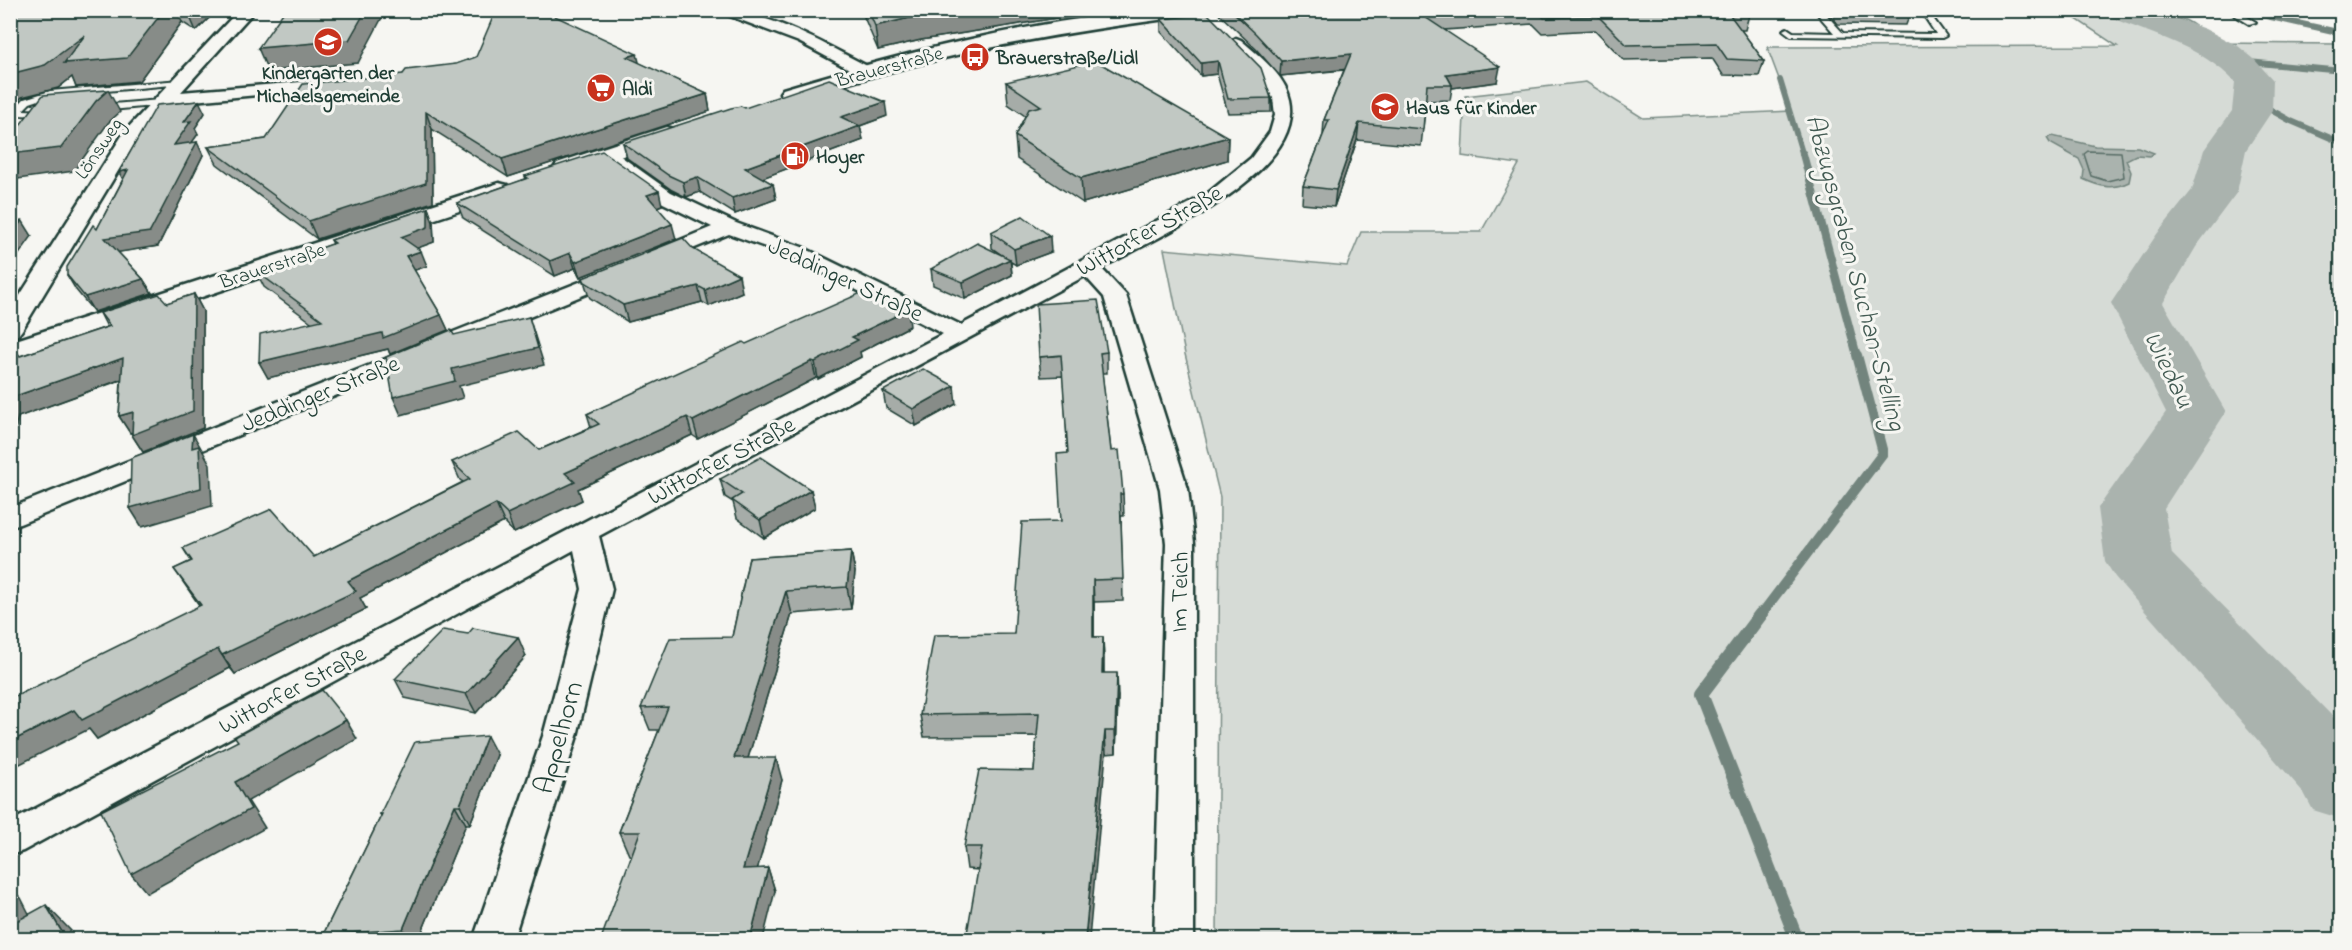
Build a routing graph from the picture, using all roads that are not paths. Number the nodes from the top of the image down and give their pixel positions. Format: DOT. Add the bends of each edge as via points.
graph roads {
  1 [pos="248,10"];
  2 [pos="721,10"];
  3 [pos="1196,10"];
  4 [pos="1202,10"];
  5 [pos="1817,10"];
  6 [pos="1923,10"];
  7 [pos="2230,11"];
  8 [pos="2252,22"];
  9 [pos="1787,30"];
  10 [pos="1840,35"];
  11 [pos="863,70"];
  12 [pos="180,82"];
  13 [pos="352,83"];
  14 [pos="163,101"];
  15 [pos="766,101"];
  16 [pos="94,109"];
  17 [pos="61,111"];
  18 [pos="691,126"];
  19 [pos="606,154"];
  20 [pos="550,173"];
  21 [pos="516,184"];
  22 [pos="729,227"];
  23 [pos="1086,265"];
  24 [pos="10,330"];
  25 [pos="961,334"];
  26 [pos="10,352"];
  27 [pos="10,519"];
  28 [pos="584,532"];
  29 [pos="10,840"];
  30 [pos="493,939"];
  31 [pos="1174,939"];
  1 -- 12 [label="street, Lönsweg"];
  2 -- 11 [label="street" via="804,39"];
  3 -- 11 [label="main road, Brauerstraße" via="1077,26"];
  4 -- 23 [label="street, Wittorfer Straße" via="1272,80 1282,97 1281,128 1263,158 1244,177 1214,198"];
  5 -- 10 [label="lane"];
  6 -- 10 [label="lane" via="1942,36"];
  7 -- 8 [label="lane"];
  9 -- 10 [label="lane" via="1791,34"];
  11 -- 15 [label="main road, Brauerstraße"];
  12 -- 14 [label="street, Lönsweg"];
  12 -- 17 [label="lane" via="50,94 27,101 15,112"];
  13 -- 14 [label="street"];
  14 -- 16 [label="lane"];
  14 -- 24 [label="street, Lönsweg" via="131,135"];
  18 -- 19 [label="main road"];
  19 -- 20 [label="main road"];
  19 -- 22 [label="street, Jeddinger Straße" via="664,196"];
  21 -- 26 [label="main road, Brauerstraße"];
  22 -- 25 [label="street, Jeddinger Straße" via="795,251"];
  22 -- 27 [label="street, Jeddinger Straße"];
  23 -- 25 [label="street, Wittorfer Straße"];
  23 -- 31 [label="street, Im Teich" via="1115,295 1174,489 1180,543"];
  25 -- 28 [label="street, Wittorfer Straße"];
  28 -- 29 [label="street, Wittorfer Straße"];
  28 -- 30 [label="street, Appelhorn" via="597,589 560,736"];
}
